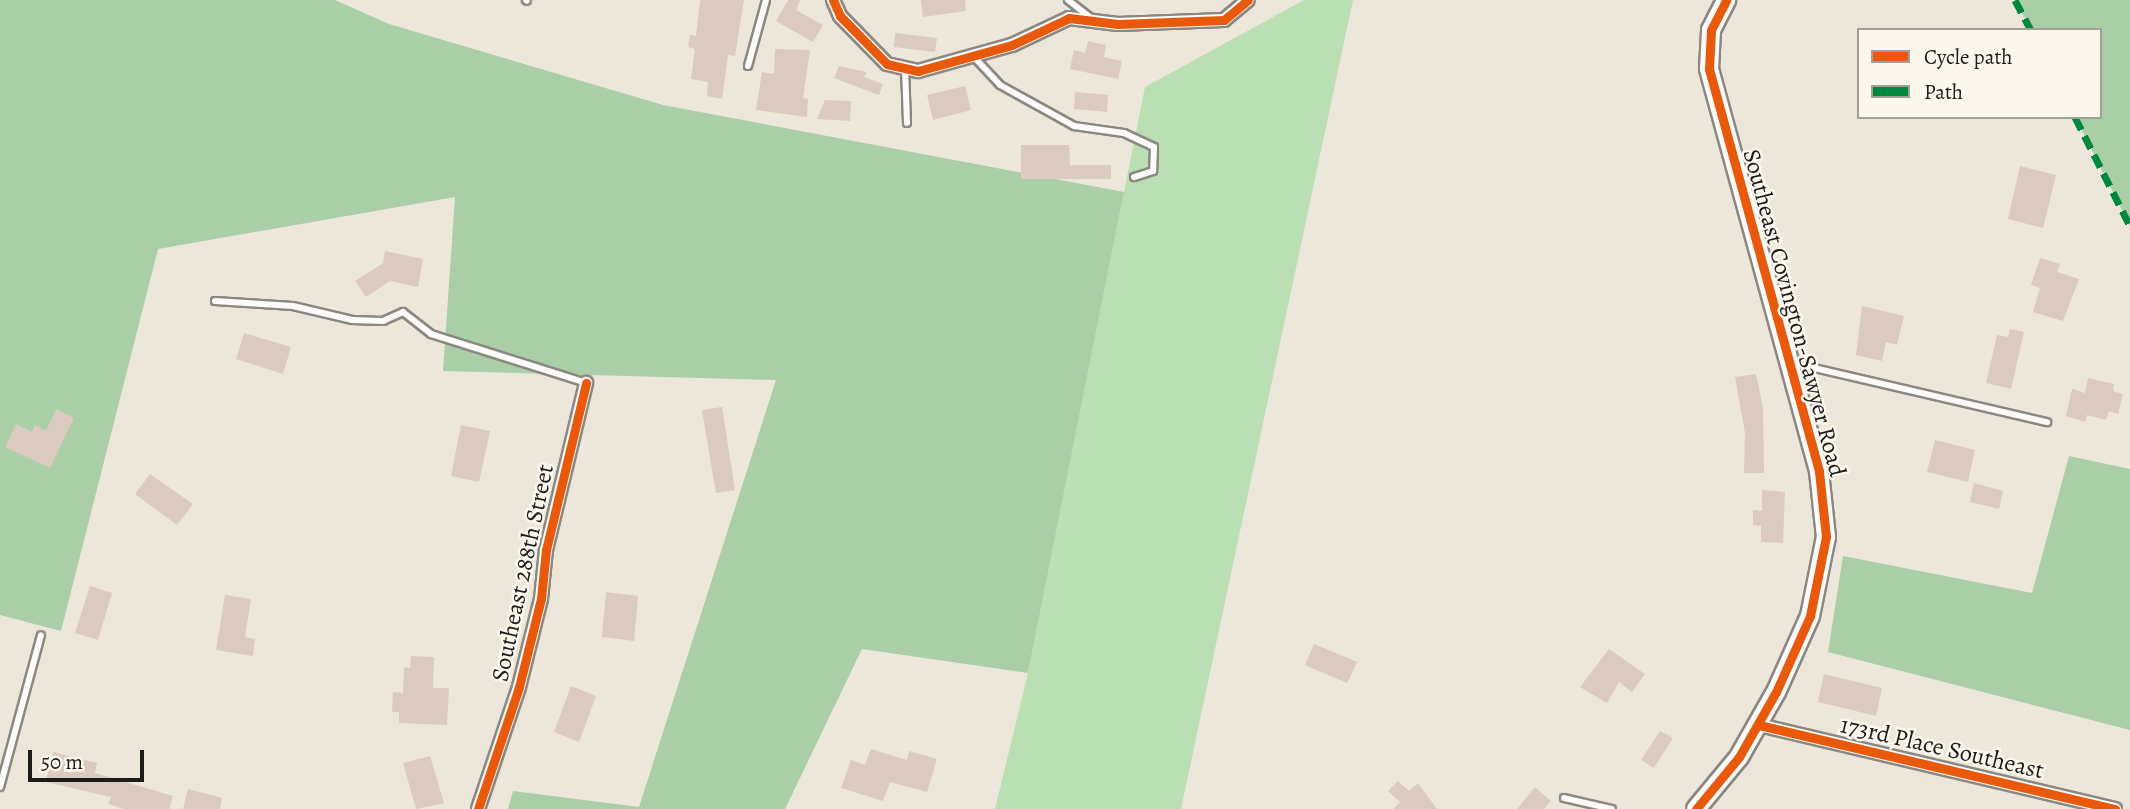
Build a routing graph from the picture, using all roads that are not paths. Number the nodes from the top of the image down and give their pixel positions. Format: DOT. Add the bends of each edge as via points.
graph roads {
  1 [pos="766,0"];
  2 [pos="833,0"];
  3 [pos="1068,0"];
  4 [pos="1248,0"];
  5 [pos="1726,0"];
  6 [pos="1095,21"];
  7 [pos="973,56"];
  8 [pos="748,66"];
  9 [pos="905,68"];
  10 [pos="906,123"];
  11 [pos="1134,177"];
  12 [pos="215,301"];
  13 [pos="1790,362"];
  14 [pos="586,383"];
  15 [pos="2047,422"];
  16 [pos="41,635"];
  17 [pos="1759,725"];
  18 [pos="0,787"];
  19 [pos="1564,798"];
  20 [pos="478,809"];
  21 [pos="1612,809"];
  22 [pos="1696,809"];
  23 [pos="2115,809"];
  1 -- 8 [label="lane"];
  2 -- 9 [label="street" via="840,16 887,64"];
  3 -- 6 [label="lane"];
  4 -- 6 [label="street" via="1224,20"];
  5 -- 13 [label="street, Southeast Covington-Sawyer Road" via="1708,47 1713,88"];
  6 -- 7 [label="street" via="1069,18 1012,45"];
  7 -- 9 [label="street" via="918,71"];
  7 -- 11 [label="lane" via="1000,85 1074,126 1124,133 1154,147 1153,171"];
  9 -- 10 [label="lane"];
  12 -- 14 [label="lane" via="293,306 352,320 383,321 403,312 431,334"];
  13 -- 15 [label="lane"];
  13 -- 17 [label="street, Southeast Covington-Sawyer Road" via="1819,471 1826,537 1810,616"];
  14 -- 20 [label="street, Southeast 288th Street" via="546,550 538,611"];
  16 -- 18 [label="lane"];
  17 -- 22 [label="street, Southeast Covington-Sawyer Road"];
  17 -- 23 [label="street, 173rd Place Southeast"];
  19 -- 21 [label="lane"];
}
